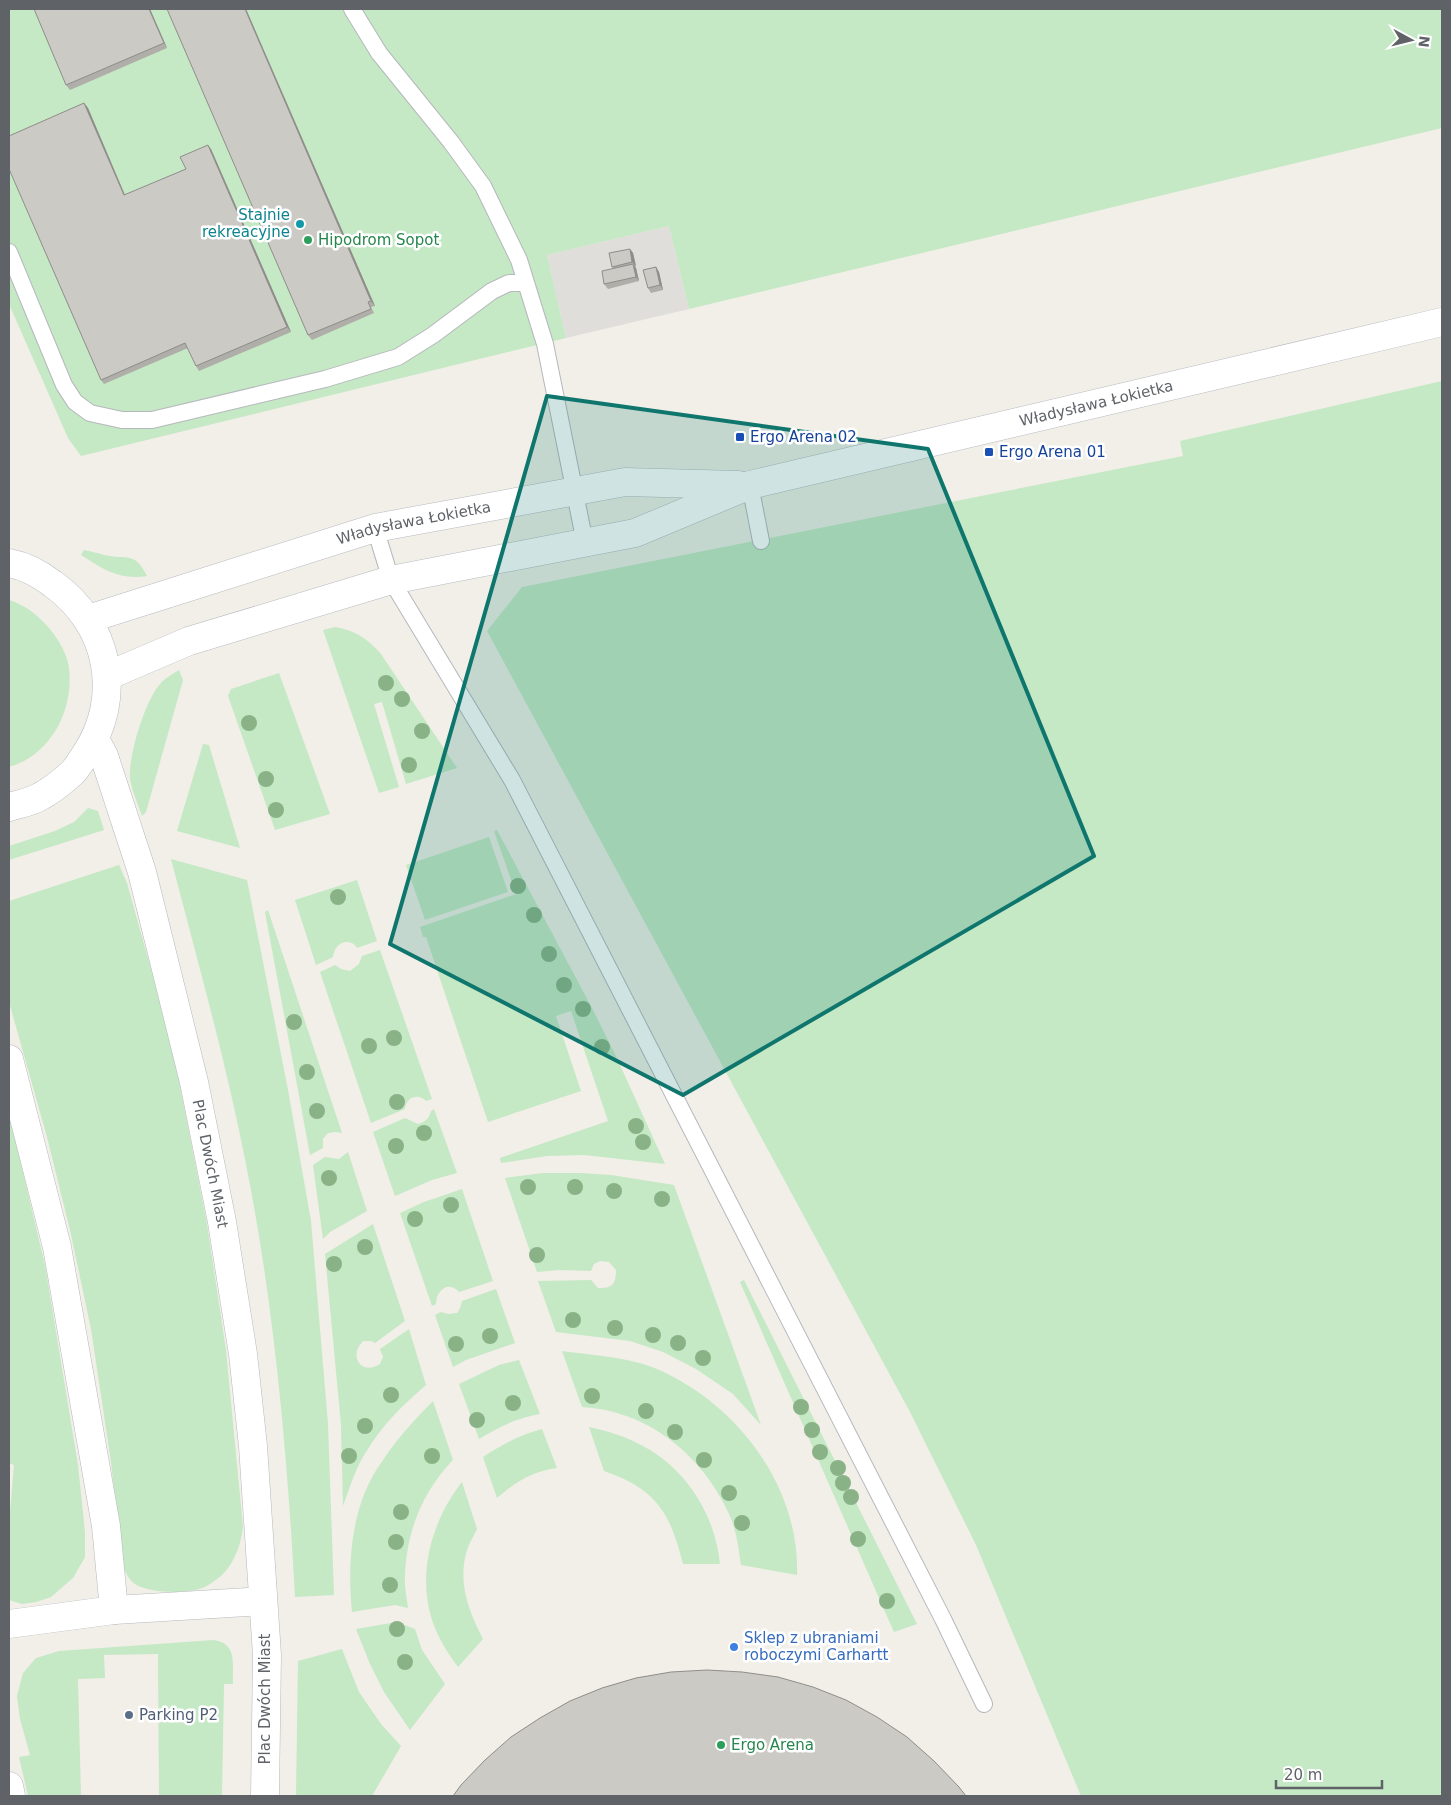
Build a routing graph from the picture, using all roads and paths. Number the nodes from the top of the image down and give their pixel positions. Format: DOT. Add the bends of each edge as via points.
graph roads {
  1 [pos="352,9"];
  2 [pos="9,252"];
  3 [pos="525,283"];
  4 [pos="1442,322"];
  5 [pos="750,485"];
  6 [pos="574,490"];
  7 [pos="376,528"];
  8 [pos="761,541"];
  9 [pos="585,543"];
  10 [pos="10,561"];
  11 [pos="390,580"];
  12 [pos="88,618"];
  13 [pos="107,676"];
  14 [pos="95,739"];
  15 [pos="9,807"];
  16 [pos="9,1059"];
  17 [pos="263,1601"];
  18 [pos="114,1610"];
  19 [pos="9,1624"];
  20 [pos="984,1704"];
  21 [pos="9,1786"];
  22 [pos="11,1796"];
  23 [pos="266,1796"];
  1 -- 3 [label="lane" via="379,53 483,186 519,260"];
  2 -- 3 [label="lane" via="64,385 75,402 90,413 122,420 152,420 326,379 398,356 433,335 492,291 509,283"];
  3 -- 6 [label="lane" via="545,344"];
  4 -- 5 [label="street, Władysława Łokietka"];
  5 -- 6 [label="street, Władysława Łokietka" via="624,482"];
  5 -- 8 [label="lane"];
  5 -- 9 [label="street, Władysława Łokietka" via="635,532"];
  6 -- 7 [label="street, Władysława Łokietka"];
  6 -- 9 [label="lane"];
  7 -- 11 [label="lane"];
  7 -- 12 [label="street, Władysława Łokietka"];
  9 -- 11 [label="street, Władysława Łokietka"];
  10 -- 12 [label="street" via="41,575 68,594"];
  11 -- 13 [label="street, Władysława Łokietka" via="188,641"];
  11 -- 20 [label="lane" via="512,780"];
  12 -- 13 [label="street" via="101,646"];
  13 -- 14 [label="street" via="106,709"];
  14 -- 15 [label="street" via="72,773 41,797"];
  14 -- 17 [label="street, Plac Dwóch Miast" via="104,756 142,872 194,1082 222,1222 243,1354 253,1446"];
  16 -- 18 [label="street" via="57,1247 106,1526"];
  17 -- 18 [label="street"];
  17 -- 23 [label="street, Plac Dwóch Miast" via="267,1664"];
  18 -- 19 [label="street"];
  21 -- 22 [label="street"];
}
